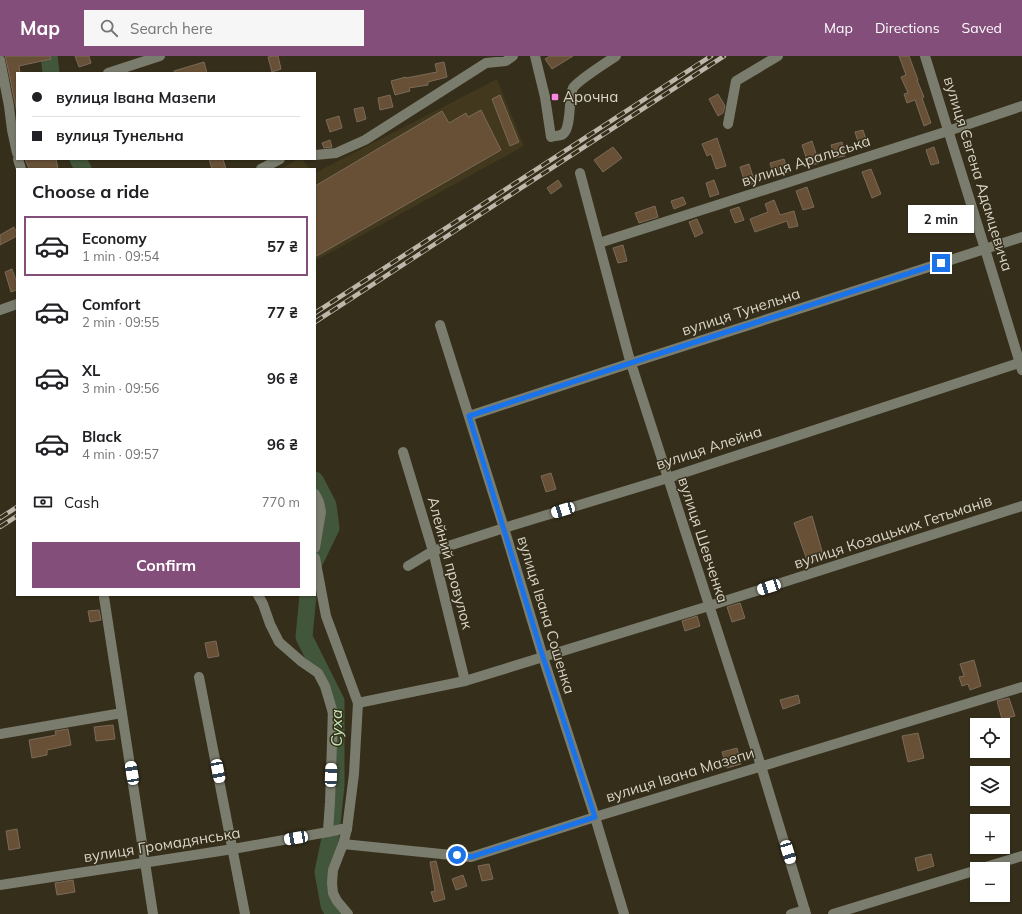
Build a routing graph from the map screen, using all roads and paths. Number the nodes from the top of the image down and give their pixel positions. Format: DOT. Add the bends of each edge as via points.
graph roads {
  1 [pos="160,56"];
  2 [pos="513,56"];
  3 [pos="535,56"];
  4 [pos="616,56"];
  5 [pos="778,56"];
  6 [pos="925,56"];
  7 [pos="0,60"];
  8 [pos="111,72"];
  9 [pos="1022,106"];
  10 [pos="728,124"];
  11 [pos="948,131"];
  12 [pos="16,148"];
  13 [pos="316,155"];
  14 [pos="278,160"];
  15 [pos="263,168"];
  16 [pos="580,173"];
  17 [pos="1022,237"];
  18 [pos="599,242"];
  19 [pos="985,249"];
  20 [pos="16,304"];
  21 [pos="0,310"];
  22 [pos="440,325"];
  23 [pos="631,363"];
  24 [pos="1021,365"];
  25 [pos="469,416"];
  26 [pos="403,452"];
  27 [pos="668,478"];
  28 [pos="316,496"];
  29 [pos="1022,506"];
  30 [pos="504,528"];
  31 [pos="316,542"];
  32 [pos="433,551"];
  33 [pos="316,562"];
  34 [pos="408,566"];
  35 [pos="259,596"];
  36 [pos="104,597"];
  37 [pos="709,606"];
  38 [pos="543,657"];
  39 [pos="199,677"];
  40 [pos="465,681"];
  41 [pos="1022,687"];
  42 [pos="358,703"];
  43 [pos="122,714"];
  44 [pos="0,734"];
  45 [pos="761,766"];
  46 [pos="595,817"];
  47 [pos="345,829"];
  48 [pos="328,832"];
  49 [pos="343,844"];
  50 [pos="233,849"];
  51 [pos="1022,856"];
  52 [pos="145,862"];
  53 [pos="1002,862"];
  54 [pos="970,871"];
  55 [pos="0,885"];
  56 [pos="806,912"];
  57 [pos="154,914"];
  58 [pos="245,914"];
  59 [pos="348,914"];
  60 [pos="624,914"];
  61 [pos="791,914"];
  62 [pos="833,914"];
  1 -- 8 [label="street"];
  2 -- 13 [label="street" via="506,61 486,63 364,140 336,153"];
  3 -- 4 [label="street" via="551,138 563,134 566,129 574,87"];
  5 -- 10 [label="street" via="736,81"];
  6 -- 11 [label="street, вулиця Євгена Адамцевича"];
  7 -- 12 [label="street"];
  9 -- 11 [label="street, вулиця Аральська"];
  11 -- 18 [label="street, вулиця Аральська"];
  11 -- 19 [label="street, вулиця Євгена Адамцевича"];
  14 -- 15 [label="street"];
  16 -- 18 [label="street, вулиця Шевченка"];
  17 -- 19 [label="street, вулиця Тунельна"];
  18 -- 23 [label="street, вулиця Шевченка"];
  19 -- 23 [label="street, вулиця Тунельна"];
  19 -- 24 [label="street, вулиця Євгена Адамцевича"];
  20 -- 21 [label="street"];
  22 -- 25 [label="street, вулиця Івана Сошенка"];
  23 -- 25 [label="street, вулиця Тунельна"];
  23 -- 27 [label="street, вулиця Шевченка"];
  24 -- 27 [label="street, вулиця Алейна"];
  25 -- 30 [label="street, вулиця Івана Сошенка"];
  26 -- 32 [label="street, Алейний провулок"];
  27 -- 30 [label="street, вулиця Алейна"];
  27 -- 37 [label="street, вулиця Шевченка"];
  28 -- 31 [label="street" via="321,512"];
  29 -- 37 [label="street, вулиця Козацьких Гетьманів"];
  30 -- 32 [label="street, вулиця Алейна"];
  30 -- 38 [label="street, вулиця Івана Сошенка"];
  32 -- 34 [label="street, вулиця Алейна"];
  32 -- 40 [label="street, Алейний провулок"];
  33 -- 42 [label="street" via="326,616"];
  35 -- 48 [label="street" via="279,642 318,673 333,712"];
  36 -- 43 [label="street"];
  37 -- 38 [label="street, вулиця Козацьких Гетьманів"];
  37 -- 45 [label="street, вулиця Шевченка"];
  38 -- 40 [label="street, вулиця Козацьких Гетьманів"];
  38 -- 46 [label="street, вулиця Івана Сошенка"];
  39 -- 50 [label="street"];
  40 -- 42 [label="street, вулиця Козацьких Гетьманів"];
  41 -- 45 [label="street, вулиця Івана Мазепи"];
  42 -- 47 [label="street" via="354,774"];
  43 -- 44 [label="street"];
  43 -- 52 [label="street"];
  45 -- 46 [label="street, вулиця Івана Мазепи"];
  45 -- 56 [label="street, вулиця Шевченка"];
  46 -- 49 [label="street, вулиця Івана Мазепи" via="471,857"];
  46 -- 60 [label="street, вулиця Івана Сошенка"];
  47 -- 48 [label="street, вулиця Громадянська"];
  47 -- 49 [label="street"];
  48 -- 50 [label="street, вулиця Громадянська"];
  49 -- 59 [label="street" via="333,870 332,883 333,893"];
  50 -- 52 [label="street, вулиця Громадянська"];
  50 -- 58 [label="street"];
  51 -- 53 [label="street"];
  52 -- 55 [label="street, вулиця Громадянська"];
  52 -- 57 [label="street"];
  54 -- 62 [label="street"];
  56 -- 61 [label="street"];
}
